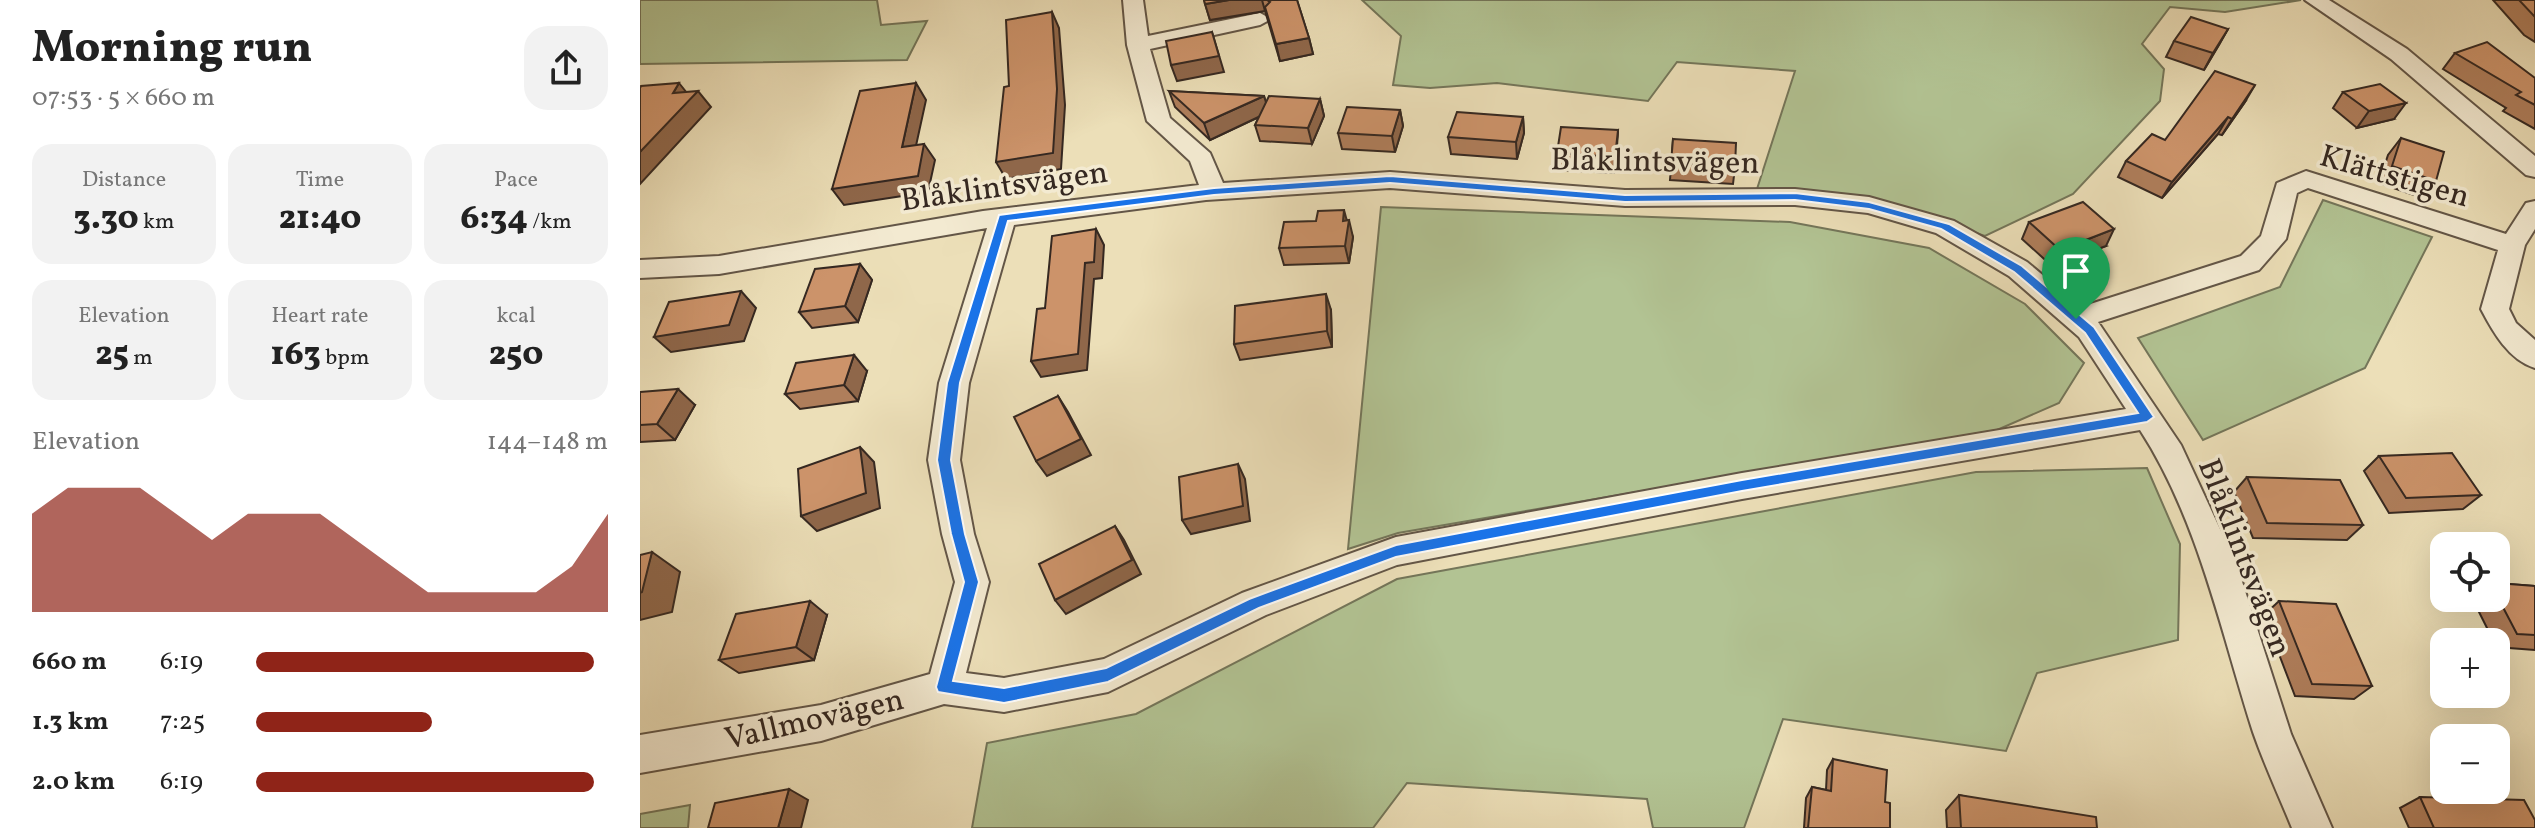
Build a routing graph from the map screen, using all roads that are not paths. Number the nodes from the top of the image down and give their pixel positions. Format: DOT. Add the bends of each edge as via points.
graph roads {
  1 [pos="1133,0"];
  2 [pos="2315,0"];
  3 [pos="1260,19"];
  4 [pos="1138,45"];
  5 [pos="2535,169"];
  6 [pos="1214,192"];
  7 [pos="2535,209"];
  8 [pos="1003,218"];
  9 [pos="2512,245"];
  10 [pos="640,269"];
  11 [pos="2076,319"];
  12 [pos="2535,357"];
  13 [pos="2147,417"];
  14 [pos="944,687"];
  15 [pos="640,754"];
  16 [pos="2312,828"];
  1 -- 4 [label="street"];
  2 -- 5 [label="street" via="2399,54"];
  3 -- 4 [label="street"];
  4 -- 6 [label="street" via="1159,121 1201,158"];
  6 -- 8 [label="street, Blåklintsvägen"];
  6 -- 11 [label="street, Blåklintsvägen" via="1390,180 1625,198 1795,197 1869,205 1945,227 2018,269"];
  7 -- 9 [label="street"];
  8 -- 10 [label="street, Blåklintsvägen" via="719,265"];
  8 -- 14 [label="street" via="954,383 944,460 972,582"];
  9 -- 11 [label="street, Klättstigen" via="2306,179 2286,189 2273,239 2250,263"];
  9 -- 12 [label="street" via="2495,309 2506,330"];
  11 -- 13 [label="street, Blåklintsvägen" via="2089,330"];
  13 -- 14 [label="street, Vallmovägen" via="1396,551 1254,604 1108,675 1004,695"];
  13 -- 16 [label="street, Blåklintsvägen" via="2166,445 2220,566 2273,735"];
  14 -- 15 [label="street, Vallmovägen" via="821,723"];
}
